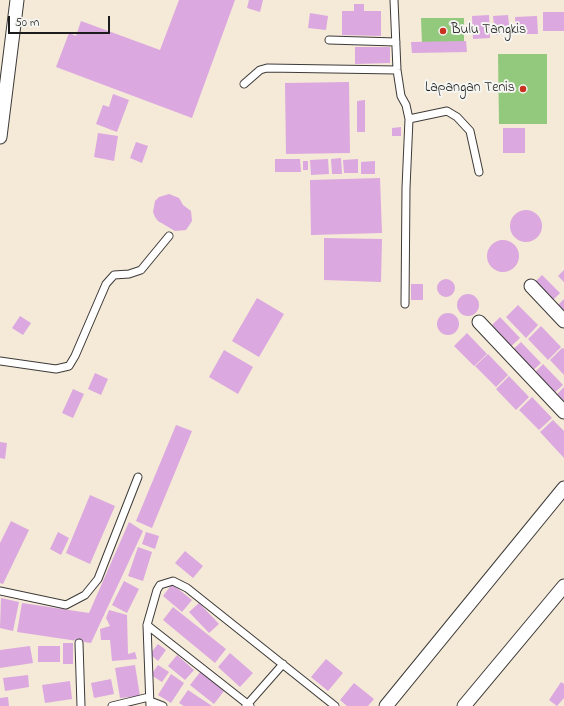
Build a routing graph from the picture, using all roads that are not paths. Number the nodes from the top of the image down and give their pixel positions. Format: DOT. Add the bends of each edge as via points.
graph roads {
  1 [pos="17,0"];
  2 [pos="394,0"];
  3 [pos="329,40"];
  4 [pos="396,42"];
  5 [pos="397,70"];
  6 [pos="244,84"];
  7 [pos="409,119"];
  8 [pos="0,137"];
  9 [pos="479,172"];
  10 [pos="169,236"];
  11 [pos="531,286"];
  12 [pos="405,304"];
  13 [pos="564,321"];
  14 [pos="479,322"];
  15 [pos="0,361"];
  16 [pos="564,412"];
  17 [pos="138,477"];
  18 [pos="564,488"];
  19 [pos="564,586"];
  20 [pos="0,591"];
  21 [pos="147,625"];
  22 [pos="79,643"];
  23 [pos="283,664"];
  24 [pos="149,697"];
  25 [pos="248,705"];
  26 [pos="81,706"];
  27 [pos="112,706"];
  28 [pos="150,706"];
  29 [pos="163,706"];
  30 [pos="335,706"];
  31 [pos="386,706"];
  32 [pos="464,706"];
  1 -- 8 [label="street"];
  2 -- 4 [label="lane"];
  3 -- 4 [label="lane"];
  4 -- 5 [label="lane"];
  5 -- 6 [label="lane" via="267,68 260,70"];
  5 -- 7 [label="lane" via="401,96"];
  7 -- 9 [label="lane" via="447,111 457,117 470,132"];
  7 -- 12 [label="lane"];
  10 -- 15 [label="lane" via="141,270 114,276 106,284 69,366 56,369"];
  11 -- 13 [label="street"];
  14 -- 16 [label="street"];
  17 -- 20 [label="lane" via="98,579 85,595 66,604"];
  18 -- 31 [label="street"];
  19 -- 32 [label="street"];
  21 -- 23 [label="lane" via="157,590 160,585 173,581 187,588"];
  21 -- 24 [label="lane"];
  21 -- 25 [label="lane"];
  22 -- 26 [label="lane"];
  23 -- 25 [label="lane"];
  23 -- 30 [label="lane"];
  24 -- 27 [label="lane"];
  24 -- 28 [label="lane"];
  24 -- 29 [label="lane" via="150,701"];
}
